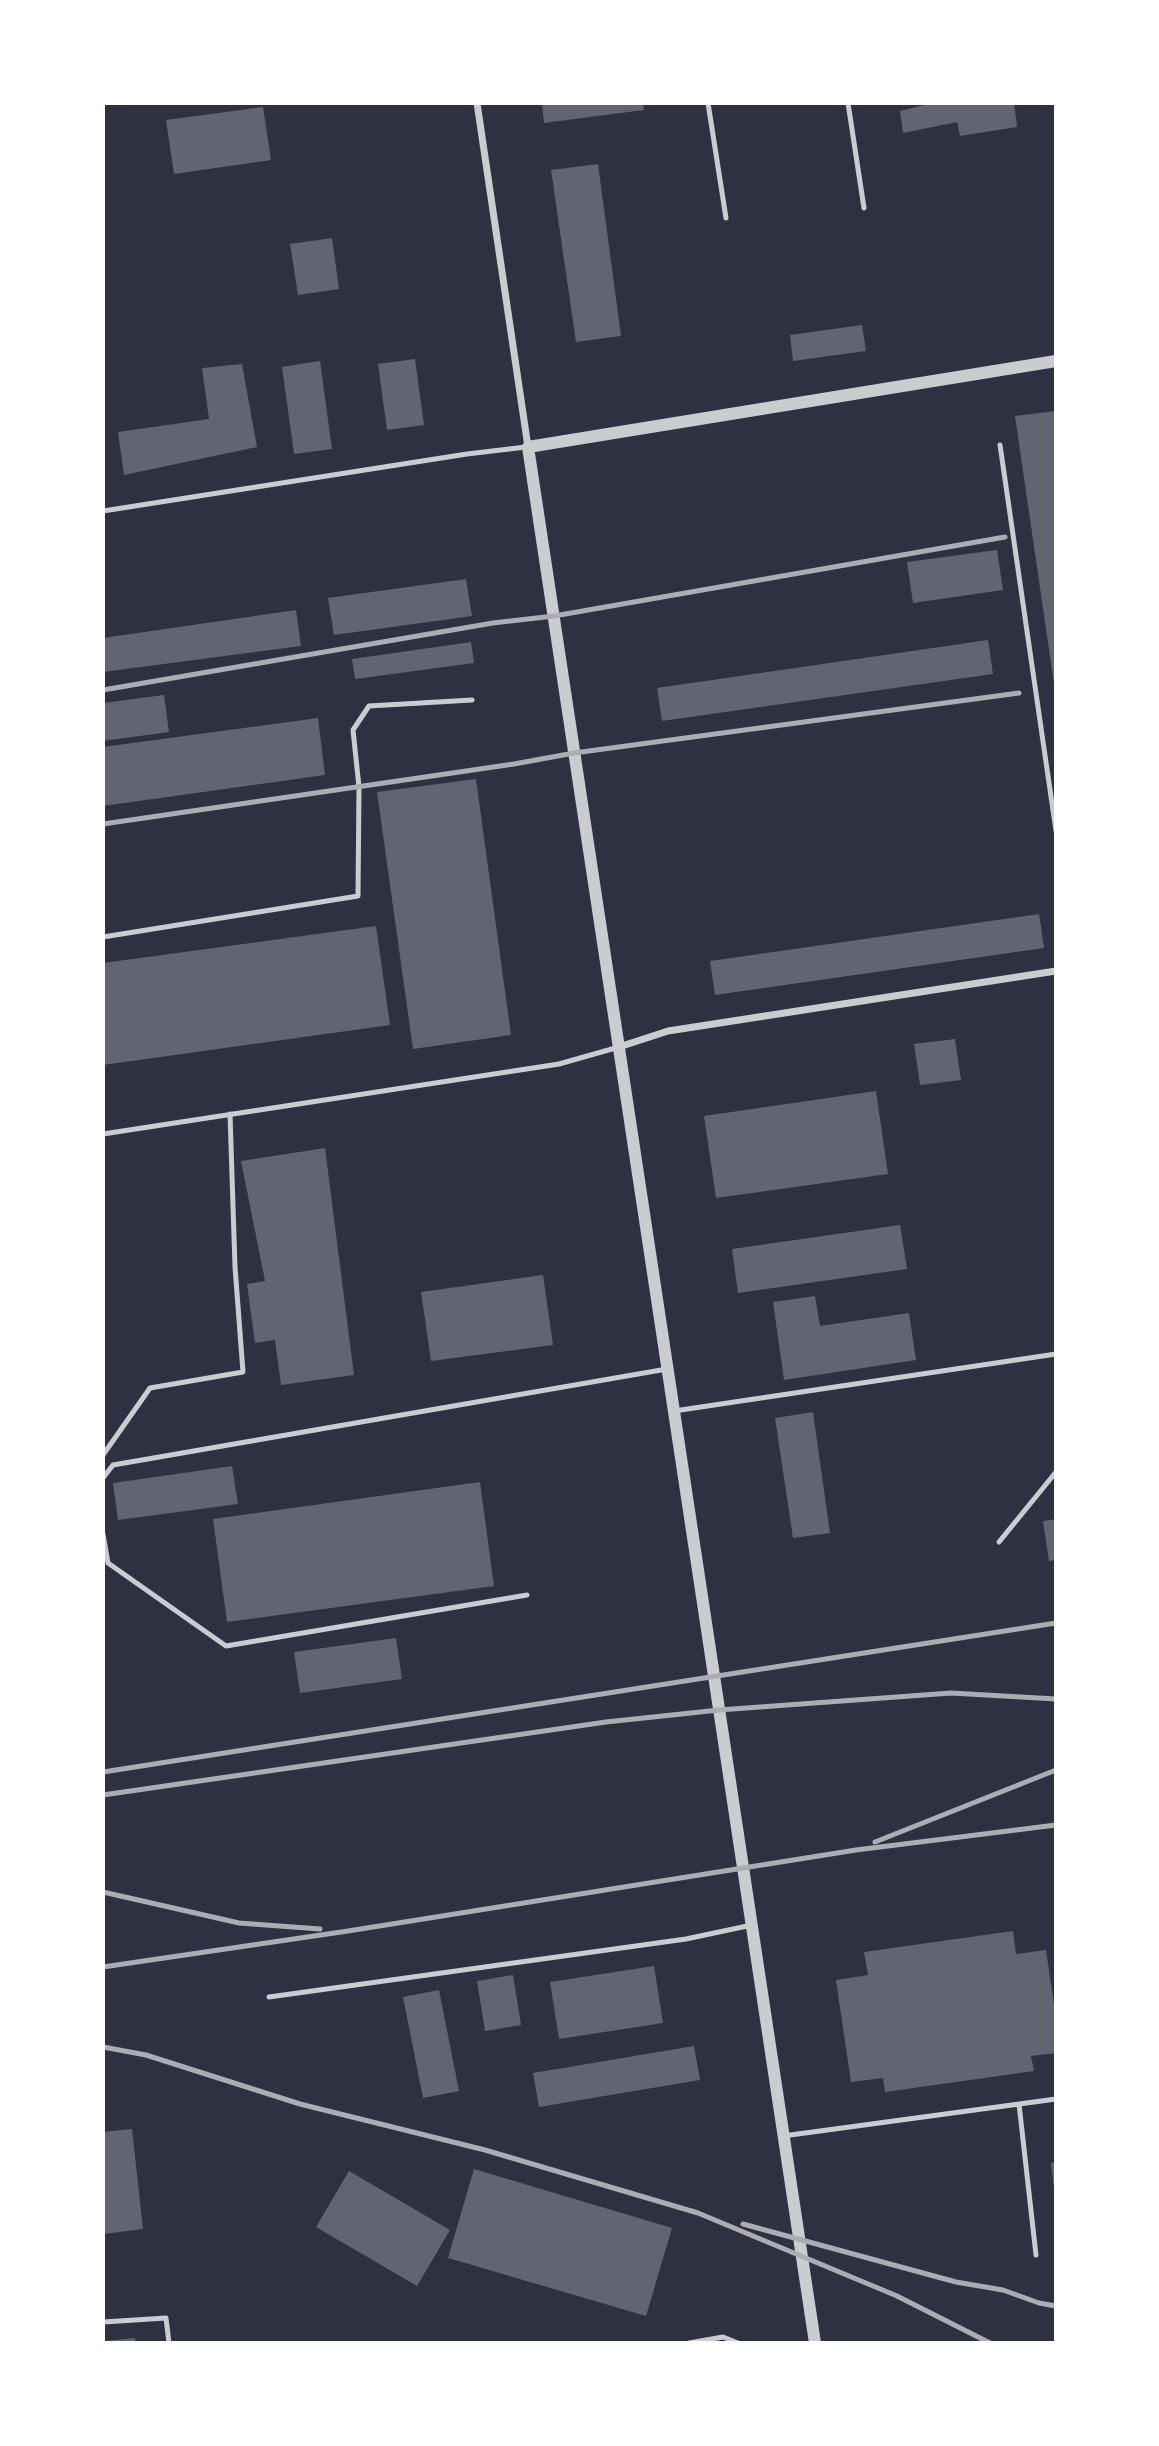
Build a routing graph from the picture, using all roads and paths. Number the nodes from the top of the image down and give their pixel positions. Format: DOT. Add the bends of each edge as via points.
graph roads {
  1 [pos="477,103"];
  2 [pos="708,103"];
  3 [pos="848,103"];
  4 [pos="864,208"];
  5 [pos="726,218"];
  6 [pos="1056,361"];
  7 [pos="1000,446"];
  8 [pos="528,447"];
  9 [pos="103,511"];
  10 [pos="472,700"];
  11 [pos="1056,831"];
  12 [pos="103,937"];
  13 [pos="1056,971"];
  14 [pos="619,1047"];
  15 [pos="230,1115"];
  16 [pos="103,1134"];
  17 [pos="1056,1354"];
  18 [pos="667,1369"];
  19 [pos="674,1410"];
  20 [pos="103,1455"];
  21 [pos="1056,1472"];
  22 [pos="103,1478"];
  23 [pos="103,1534"];
  24 [pos="999,1542"];
  25 [pos="527,1595"];
  26 [pos="751,1925"];
  27 [pos="269,1997"];
  28 [pos="1056,2099"];
  29 [pos="1019,2104"];
  30 [pos="783,2136"];
  31 [pos="1036,2255"];
  32 [pos="103,2322"];
  33 [pos="169,2343"];
  34 [pos="689,2343"];
  35 [pos="738,2343"];
  36 [pos="815,2343"];
  1 -- 8 [label="street"];
  2 -- 5 [label="lane"];
  3 -- 4 [label="lane"];
  6 -- 8 [label="street"];
  7 -- 11 [label="lane"];
  8 -- 9 [label="lane"];
  8 -- 14 [label="street"];
  10 -- 12 [label="lane" via="369,706 353,730 359,787 358,897"];
  13 -- 14 [label="street" via="668,1031"];
  14 -- 15 [label="lane" via="559,1064"];
  14 -- 18 [label="street"];
  15 -- 16 [label="lane"];
  15 -- 20 [label="lane" via="243,1372 150,1388"];
  17 -- 19 [label="lane"];
  18 -- 19 [label="street"];
  18 -- 22 [label="lane" via="113,1465"];
  19 -- 26 [label="street"];
  21 -- 24 [label="lane"];
  23 -- 25 [label="lane" via="108,1563 226,1646"];
  26 -- 27 [label="lane" via="686,1939"];
  26 -- 30 [label="street"];
  28 -- 29 [label="lane"];
  29 -- 30 [label="lane"];
  29 -- 31 [label="lane"];
  30 -- 36 [label="street"];
  32 -- 33 [label="lane" via="166,2318"];
  34 -- 35 [label="lane" via="723,2337"];
}
